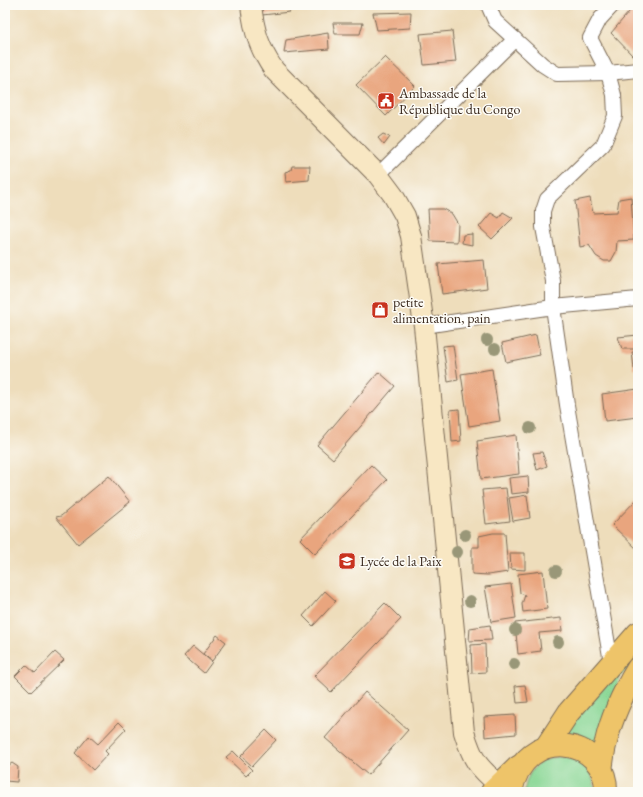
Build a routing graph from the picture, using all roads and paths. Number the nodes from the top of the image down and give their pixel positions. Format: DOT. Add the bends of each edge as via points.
graph roads {
  1 [pos="251,5"];
  2 [pos="488,5"];
  3 [pos="613,5"];
  4 [pos="514,39"];
  5 [pos="638,70"];
  6 [pos="608,73"];
  7 [pos="378,175"];
  8 [pos="638,299"];
  9 [pos="553,307"];
  10 [pos="424,326"];
  11 [pos="638,634"];
  12 [pos="611,662"];
  13 [pos="638,668"];
  14 [pos="630,695"];
  15 [pos="546,747"];
  16 [pos="606,785"];
  17 [pos="501,790"];
  1 -- 7 [label="street" via="254,31 262,52 274,70"];
  2 -- 4 [label="street" via="495,21"];
  3 -- 6 [label="street" via="600,19 590,38"];
  4 -- 6 [label="street" via="557,74"];
  4 -- 7 [label="street"];
  5 -- 6 [label="street"];
  6 -- 9 [label="street" via="614,95 615,116 603,145 547,199 543,211 543,227 553,282"];
  7 -- 10 [label="street" via="393,194 405,216 411,236"];
  8 -- 9 [label="street"];
  9 -- 10 [label="street"];
  9 -- 12 [label="street"];
  10 -- 17 [label="street" via="464,732 471,755"];
  11 -- 12 [label="main road"];
  12 -- 15 [label="main road" via="569,712"];
  13 -- 14 [label="main road"];
  14 -- 16 [label="main road" via="606,741"];
  15 -- 16 [label="main road" via="561,745 577,748 590,757"];
  15 -- 17 [label="main road" via="533,753 523,762"];
}
